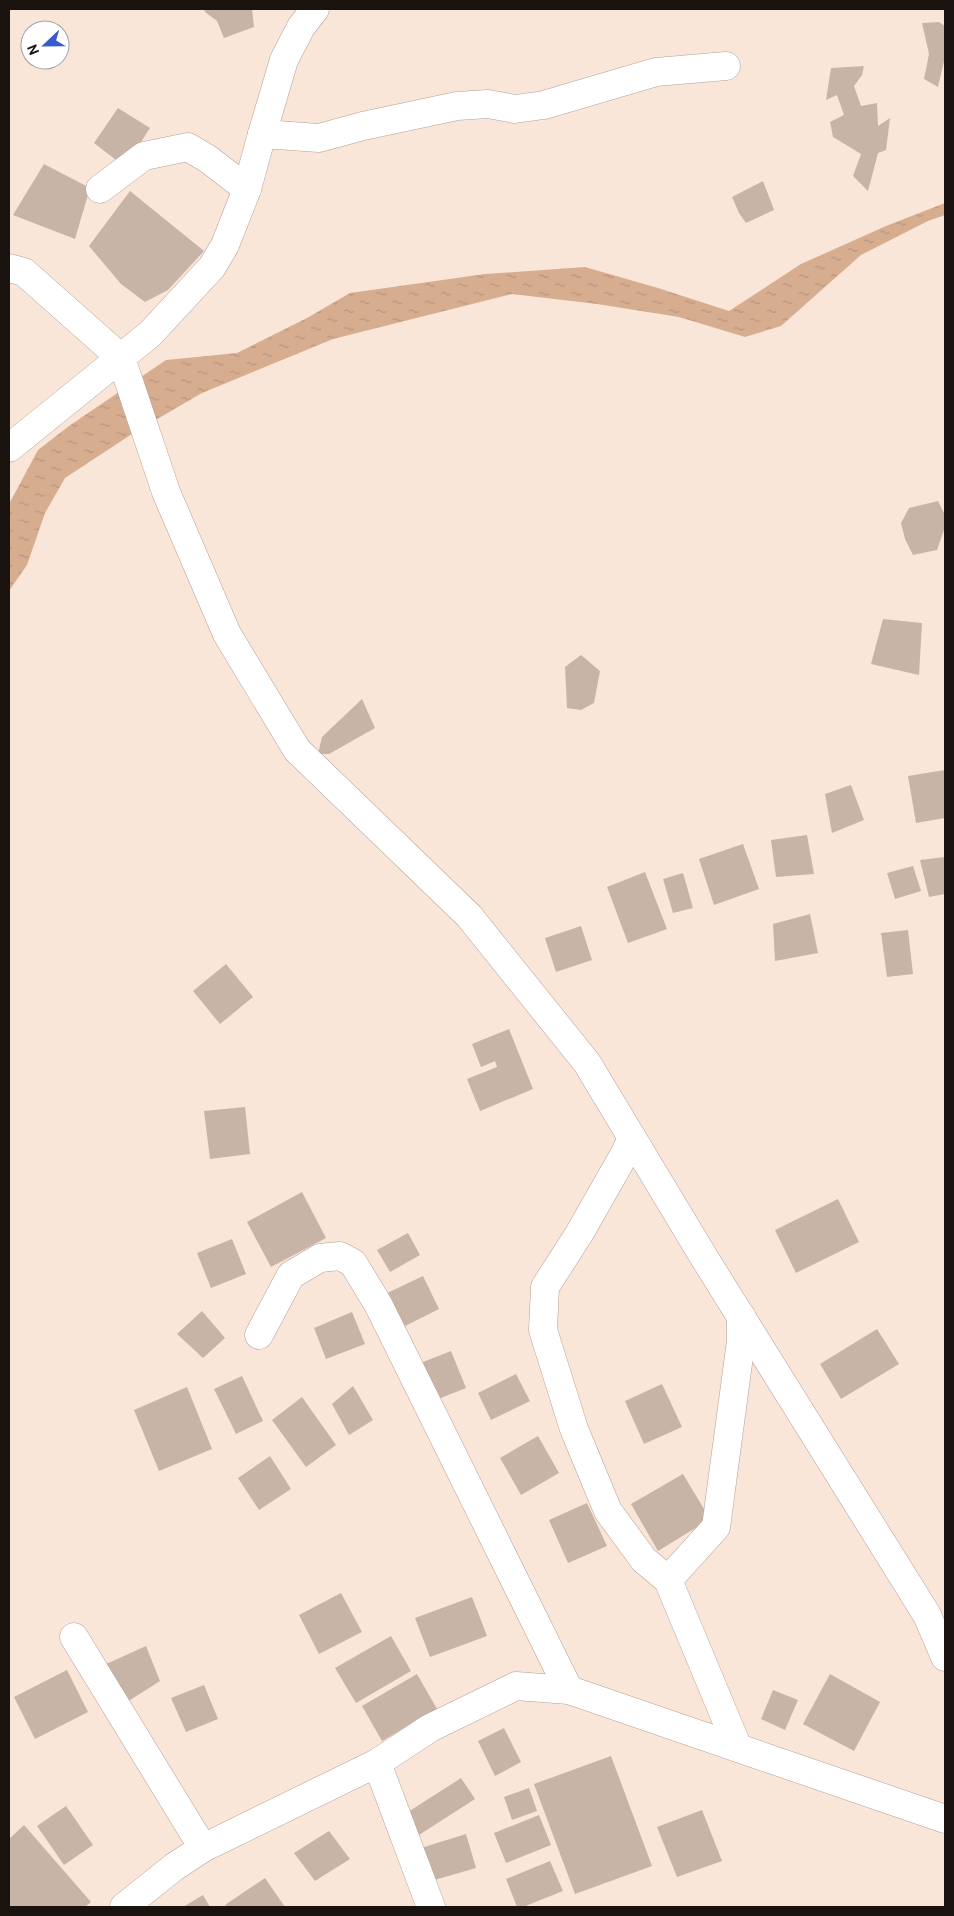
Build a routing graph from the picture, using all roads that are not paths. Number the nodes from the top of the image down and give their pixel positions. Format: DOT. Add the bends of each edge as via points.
graph roads {
  1 [pos="303,15"];
  2 [pos="726,66"];
  3 [pos="262,134"];
  4 [pos="100,189"];
  5 [pos="247,189"];
  6 [pos="9,268"];
  7 [pos="120,358"];
  8 [pos="9,448"];
  9 [pos="632,1138"];
  10 [pos="740,1316"];
  11 [pos="259,1335"];
  12 [pos="668,1580"];
  13 [pos="74,1637"];
  14 [pos="945,1657"];
  15 [pos="569,1690"];
  16 [pos="738,1748"];
  17 [pos="377,1763"];
  18 [pos="945,1819"];
  19 [pos="203,1848"];
  20 [pos="124,1907"];
  21 [pos="431,1907"];
  1 -- 3 [label="street" via="284,60"];
  2 -- 3 [label="street" via="656,72 544,105 515,109 488,104 456,106 320,138"];
  3 -- 5 [label="street"];
  4 -- 5 [label="street" via="144,156 188,147"];
  5 -- 7 [label="street" via="225,245 212,267 150,334"];
  6 -- 7 [label="street" via="24,272"];
  7 -- 8 [label="street"];
  7 -- 9 [label="street" via="166,492 226,634 297,750 469,916 587,1063"];
  9 -- 10 [label="street"];
  9 -- 12 [label="street" via="579,1234 544,1287 543,1330 574,1429 608,1511 644,1560"];
  10 -- 12 [label="street" via="741,1341 716,1527"];
  10 -- 14 [label="street" via="927,1615"];
  11 -- 15 [label="street" via="291,1275 320,1258 340,1256 353,1263 378,1304"];
  12 -- 16 [label="street"];
  13 -- 19 [label="street"];
  15 -- 16 [label="street"];
  15 -- 17 [label="street" via="516,1686 430,1728"];
  16 -- 18 [label="street"];
  17 -- 19 [label="street"];
  17 -- 21 [label="street"];
  19 -- 20 [label="street"];
}
